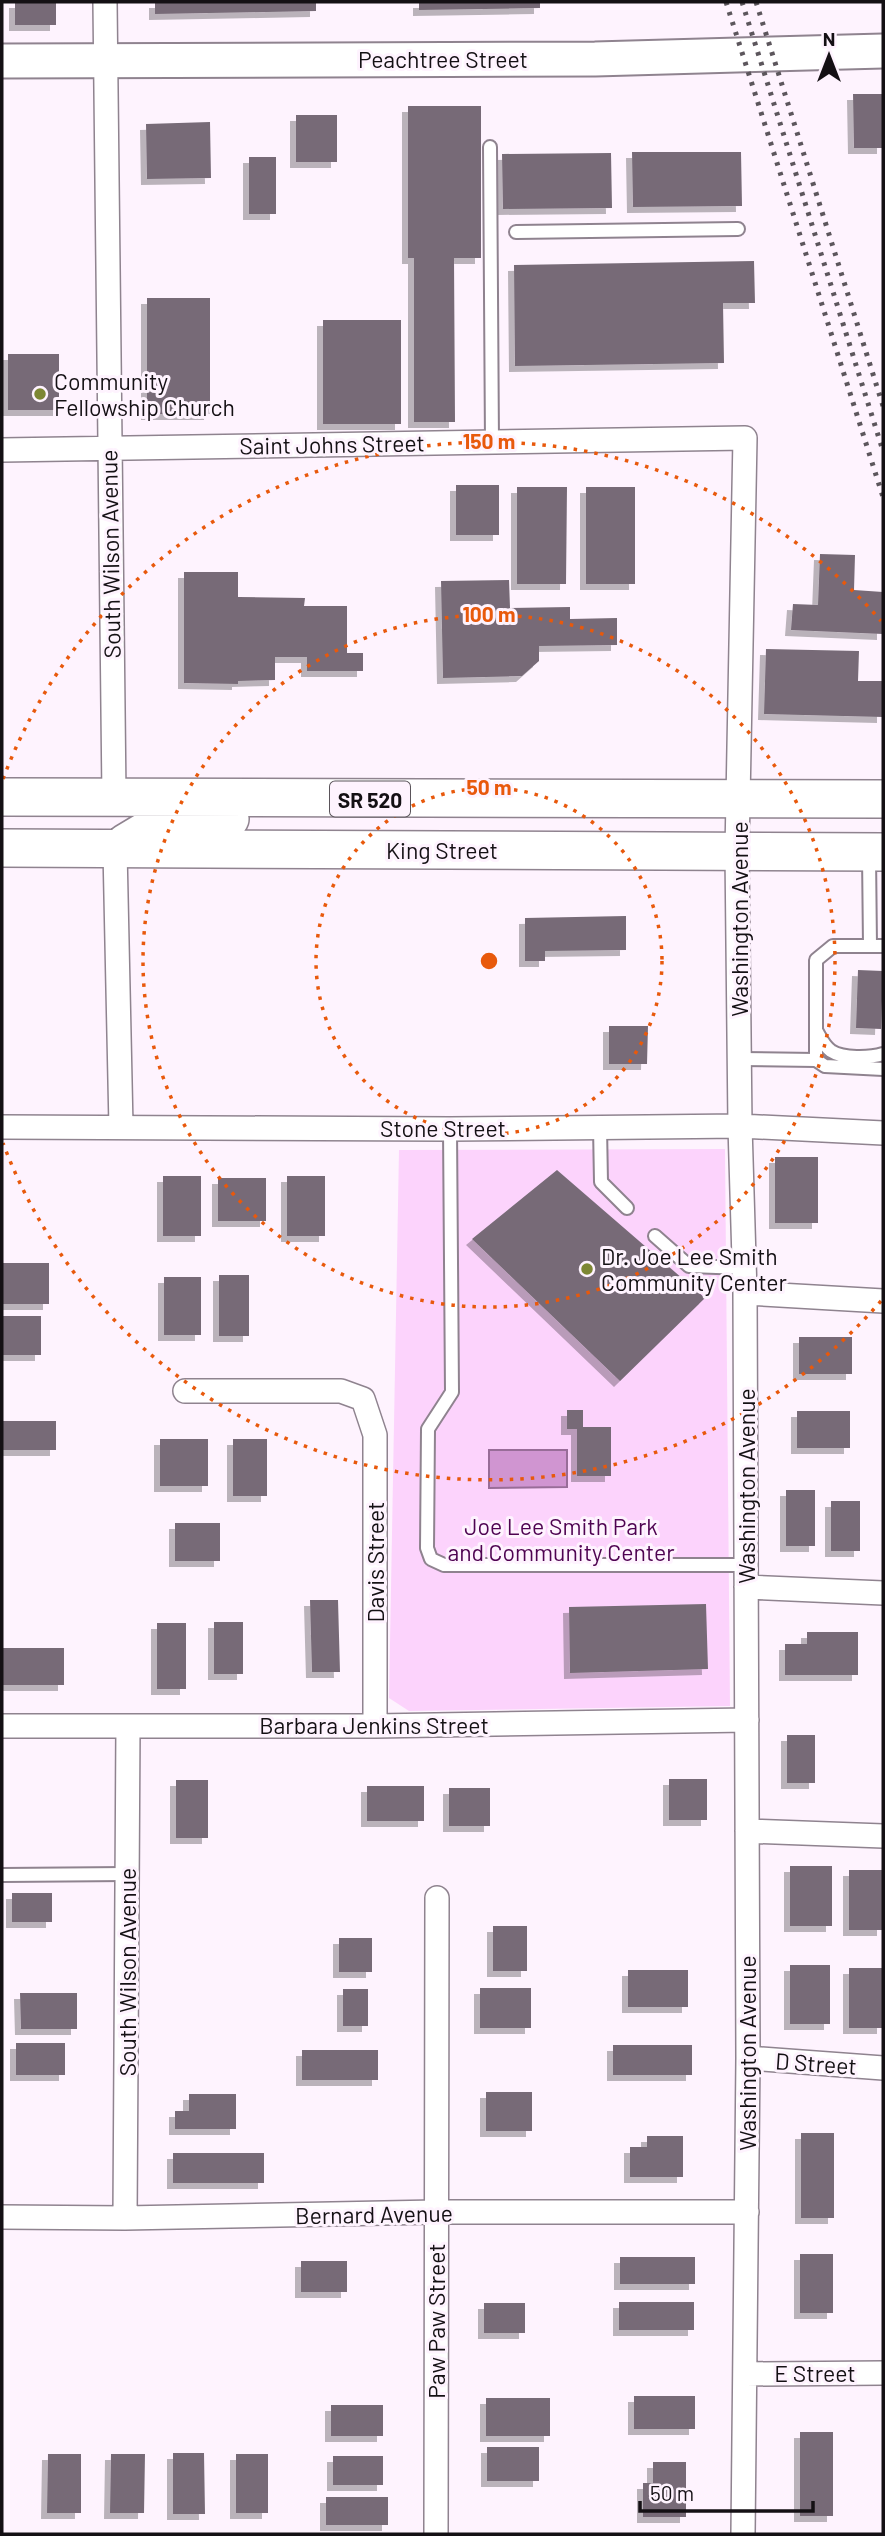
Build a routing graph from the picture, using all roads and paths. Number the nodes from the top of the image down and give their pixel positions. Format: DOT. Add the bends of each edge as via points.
graph roads {
  1 [pos="105,2"];
  2 [pos="883,51"];
  3 [pos="105,60"];
  4 [pos="2,61"];
  5 [pos="491,146"];
  6 [pos="738,229"];
  7 [pos="516,232"];
  8 [pos="745,438"];
  9 [pos="492,442"];
  10 [pos="108,448"];
  11 [pos="2,450"];
  12 [pos="2,797"];
  13 [pos="114,797"];
  14 [pos="398,799"];
  15 [pos="739,799"];
  16 [pos="883,799"];
  17 [pos="2,826"];
  18 [pos="2,848"];
  19 [pos="115,850"];
  20 [pos="737,851"];
  21 [pos="876,852"];
  22 [pos="877,946"];
  23 [pos="816,1028"];
  24 [pos="883,1054"];
  25 [pos="739,1059"];
  26 [pos="816,1060"];
  27 [pos="883,1069"];
  28 [pos="2,1126"];
  29 [pos="740,1126"];
  30 [pos="121,1127"];
  31 [pos="600,1127"];
  32 [pos="450,1129"];
  33 [pos="883,1133"];
  34 [pos="627,1208"];
  35 [pos="655,1236"];
  36 [pos="744,1268"];
  37 [pos="745,1293"];
  38 [pos="883,1301"];
  39 [pos="186,1391"];
  40 [pos="746,1576"];
  41 [pos="883,1593"];
  42 [pos="747,1720"];
  43 [pos="2,1726"];
  44 [pos="128,1726"];
  45 [pos="375,1726"];
  46 [pos="747,1831"];
  47 [pos="883,1836"];
  48 [pos="127,1874"];
  49 [pos="2,1875"];
  50 [pos="437,1898"];
  51 [pos="748,2059"];
  52 [pos="883,2068"];
  53 [pos="436,2212"];
  54 [pos="747,2212"];
  55 [pos="2,2217"];
  56 [pos="125,2218"];
  57 [pos="883,2373"];
  58 [pos="746,2374"];
  59 [pos="436,2534"];
  60 [pos="743,2534"];
  1 -- 3 [label="street, South Wilson Avenue"];
  2 -- 3 [label="street, Peachtree Street" via="581,59"];
  3 -- 4 [label="street, Peachtree Street"];
  3 -- 10 [label="street, South Wilson Avenue"];
  5 -- 9 [label="lane"];
  6 -- 7 [label="lane"];
  8 -- 9 [label="street, Saint Johns Street"];
  8 -- 15 [label="street, Washington Avenue"];
  9 -- 10 [label="street, Saint Johns Street"];
  10 -- 11 [label="street, Saint Johns Street"];
  10 -- 13 [label="street, South Wilson Avenue"];
  12 -- 13 [label="main road, SR 520"];
  13 -- 14 [label="main road, SR 520"];
  13 -- 17 [label="main road" via="103,811 87,820"];
  14 -- 15 [label="main road, SR 520"];
  14 -- 19 [label="main road" via="293,816 171,824 145,831"];
  15 -- 16 [label="main road, SR 520"];
  15 -- 20 [label="street, Washington Avenue"];
  18 -- 19 [label="main road, King Street / SR 520"];
  19 -- 20 [label="main road, King Street / SR 520"];
  19 -- 30 [label="street"];
  20 -- 21 [label="main road, King Street / SR 520"];
  20 -- 25 [label="street, Washington Avenue"];
  21 -- 22 [label="lane"];
  22 -- 23 [label="lane" via="832,946 816,960"];
  23 -- 24 [label="lane" via="833,1053"];
  23 -- 26 [label="lane"];
  25 -- 26 [label="lane"];
  25 -- 29 [label="street, Washington Avenue"];
  26 -- 27 [label="lane" via="825,1066"];
  28 -- 30 [label="street, Stone Street"];
  29 -- 31 [label="street, Stone Street"];
  29 -- 33 [label="street, Stone Street"];
  29 -- 36 [label="street, Washington Avenue"];
  30 -- 32 [label="street, Stone Street"];
  31 -- 32 [label="street, Stone Street"];
  31 -- 34 [label="lane" via="601,1182"];
  32 -- 40 [label="lane" via="452,1392 428,1429 427,1548 431,1559 444,1565"];
  35 -- 36 [label="lane" via="689,1266"];
  36 -- 37 [label="street, Washington Avenue"];
  37 -- 38 [label="street"];
  37 -- 40 [label="street, Washington Avenue"];
  39 -- 45 [label="street, Davis Street" via="341,1391 363,1399 375,1435"];
  40 -- 41 [label="street"];
  40 -- 42 [label="street, Washington Avenue"];
  42 -- 45 [label="street, Barbara Jenkins Street"];
  42 -- 46 [label="street, Washington Avenue"];
  43 -- 44 [label="street, Barbara Jenkins Street"];
  44 -- 45 [label="street, Barbara Jenkins Street"];
  44 -- 48 [label="street, South Wilson Avenue"];
  46 -- 47 [label="street"];
  46 -- 51 [label="street, Washington Avenue"];
  48 -- 49 [label="lane"];
  48 -- 56 [label="street, South Wilson Avenue"];
  50 -- 53 [label="street, Paw Paw Street"];
  51 -- 52 [label="street, D Street"];
  51 -- 54 [label="street, Washington Avenue"];
  53 -- 54 [label="street, Bernard Avenue"];
  53 -- 56 [label="street, Bernard Avenue"];
  53 -- 59 [label="street, Paw Paw Street"];
  54 -- 58 [label="street, Washington Avenue"];
  55 -- 56 [label="street, Bernard Avenue"];
  57 -- 58 [label="street, E Street"];
  58 -- 60 [label="street, Washington Avenue"];
}
